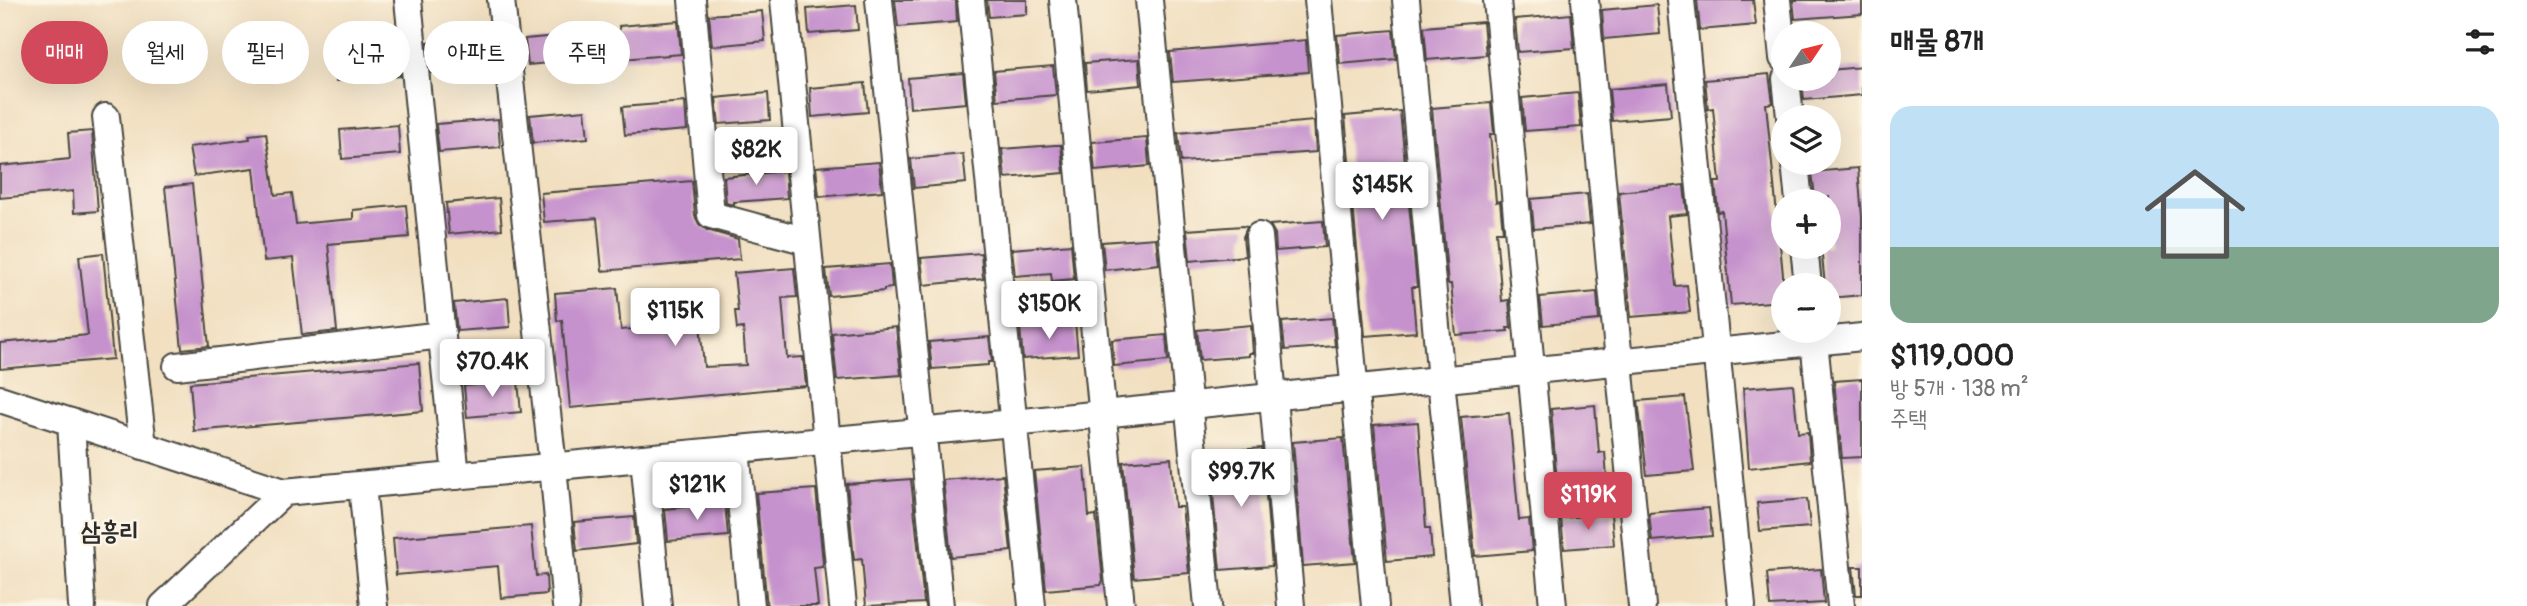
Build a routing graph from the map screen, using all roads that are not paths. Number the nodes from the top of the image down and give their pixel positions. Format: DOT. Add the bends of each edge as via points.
graph roads {
  1 [pos="408,0"];
  2 [pos="501,0"];
  3 [pos="692,0"];
  4 [pos="785,0"];
  5 [pos="879,0"];
  6 [pos="971,0"];
  7 [pos="1063,0"];
  8 [pos="1149,0"];
  9 [pos="1318,0"];
  10 [pos="1406,0"];
  11 [pos="1497,0"];
  12 [pos="1585,0"];
  13 [pos="1681,0"];
  14 [pos="1777,0"];
  15 [pos="1779,21"];
  16 [pos="106,117"];
  17 [pos="1259,236"];
  18 [pos="807,241"];
  19 [pos="442,335"];
  20 [pos="1841,337"];
  21 [pos="1862,337"];
  22 [pos="1771,343"];
  23 [pos="1814,343"];
  24 [pos="1716,352"];
  25 [pos="1619,361"];
  26 [pos="177,366"];
  27 [pos="1529,370"];
  28 [pos="1441,380"];
  29 [pos="1353,388"];
  30 [pos="1272,397"];
  31 [pos="0,399"];
  32 [pos="1189,405"];
  33 [pos="1104,414"];
  34 [pos="71,422"];
  35 [pos="1013,423"];
  36 [pos="922,431"];
  37 [pos="826,440"];
  38 [pos="144,446"];
  39 [pos="736,449"];
  40 [pos="644,458"];
  41 [pos="553,466"];
  42 [pos="456,476"];
  43 [pos="362,485"];
  44 [pos="284,492"];
  45 [pos="82,606"];
  46 [pos="163,606"];
  47 [pos="374,606"];
  48 [pos="566,606"];
  49 [pos="659,606"];
  50 [pos="751,606"];
  51 [pos="843,606"];
  52 [pos="940,606"];
  53 [pos="1032,606"];
  54 [pos="1121,606"];
  55 [pos="1208,606"];
  56 [pos="1292,606"];
  57 [pos="1375,606"];
  58 [pos="1464,606"];
  59 [pos="1553,606"];
  60 [pos="1642,606"];
  61 [pos="1742,606"];
  62 [pos="1841,606"];
  1 -- 19 [label="street"];
  2 -- 41 [label="street"];
  3 -- 18 [label="street" via="711,215"];
  4 -- 18 [label="street"];
  5 -- 36 [label="street"];
  6 -- 35 [label="street"];
  7 -- 33 [label="street"];
  8 -- 32 [label="street"];
  9 -- 29 [label="street"];
  10 -- 28 [label="street"];
  11 -- 27 [label="street"];
  12 -- 25 [label="street"];
  13 -- 24 [label="street"];
  14 -- 15 [label="street"];
  16 -- 38 [label="street"];
  17 -- 30 [label="street"];
  18 -- 37 [label="street"];
  19 -- 26 [label="street"];
  19 -- 42 [label="street"];
  20 -- 21 [label="street"];
  22 -- 24 [label="street"];
  23 -- 62 [label="street"];
  24 -- 25 [label="street"];
  24 -- 61 [label="street"];
  25 -- 27 [label="street"];
  25 -- 60 [label="street"];
  27 -- 28 [label="street"];
  27 -- 59 [label="street"];
  28 -- 29 [label="street"];
  28 -- 58 [label="street"];
  29 -- 30 [label="street"];
  29 -- 57 [label="street"];
  30 -- 32 [label="street"];
  30 -- 56 [label="street"];
  31 -- 34 [label="street"];
  32 -- 33 [label="street"];
  32 -- 55 [label="street"];
  33 -- 35 [label="street"];
  33 -- 54 [label="street"];
  34 -- 38 [label="street"];
  34 -- 45 [label="street"];
  35 -- 36 [label="street"];
  35 -- 53 [label="street"];
  36 -- 37 [label="street"];
  36 -- 52 [label="street"];
  37 -- 39 [label="street"];
  37 -- 51 [label="street"];
  38 -- 44 [label="street"];
  39 -- 40 [label="street"];
  39 -- 50 [label="street"];
  40 -- 41 [label="street"];
  40 -- 49 [label="street"];
  41 -- 42 [label="street"];
  41 -- 48 [label="street"];
  42 -- 43 [label="street"];
  43 -- 44 [label="street"];
  43 -- 47 [label="street"];
  44 -- 46 [label="street"];
}
